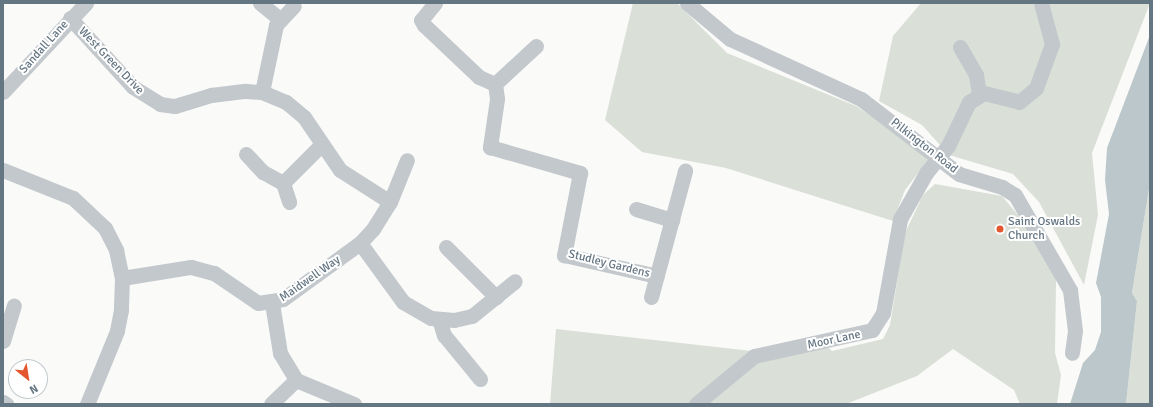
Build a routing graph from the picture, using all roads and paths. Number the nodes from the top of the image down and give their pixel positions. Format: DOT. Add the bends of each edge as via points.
graph roads {
  1 [pos="86,3"];
  2 [pos="260,3"];
  3 [pos="435,3"];
  4 [pos="687,3"];
  5 [pos="1041,3"];
  6 [pos="294,6"];
  7 [pos="70,18"];
  8 [pos="280,19"];
  9 [pos="536,46"];
  10 [pos="960,47"];
  11 [pos="495,84"];
  12 [pos="3,92"];
  13 [pos="262,92"];
  14 [pos="979,93"];
  15 [pos="322,144"];
  16 [pos="246,154"];
  17 [pos="939,158"];
  18 [pos="407,160"];
  19 [pos="3,170"];
  20 [pos="685,171"];
  21 [pos="283,183"];
  22 [pos="289,202"];
  23 [pos="390,202"];
  24 [pos="636,209"];
  25 [pos="672,220"];
  26 [pos="360,243"];
  27 [pos="446,247"];
  28 [pos="656,276"];
  29 [pos="122,278"];
  30 [pos="515,281"];
  31 [pos="496,297"];
  32 [pos="651,298"];
  33 [pos="272,303"];
  34 [pos="14,306"];
  35 [pos="439,319"];
  36 [pos="3,340"];
  37 [pos="1072,353"];
  38 [pos="480,379"];
  39 [pos="296,380"];
  40 [pos="3,402"];
  41 [pos="6,404"];
  42 [pos="87,404"];
  43 [pos="271,404"];
  44 [pos="354,404"];
  45 [pos="696,404"];
  1 -- 7 [label="street, Sandall Lane"];
  2 -- 8 [label="street"];
  3 -- 11 [label="street" via="421,20 424,25 479,77"];
  4 -- 17 [label="street, Pilkington Road" via="730,39 861,99"];
  5 -- 14 [label="street" via="1052,44 1036,88 1019,102"];
  6 -- 8 [label="street"];
  7 -- 12 [label="street, Sandall Lane"];
  7 -- 13 [label="street, West Green Drive" via="133,87 160,104 181,105 230,91"];
  8 -- 13 [label="street" via="276,25"];
  9 -- 11 [label="street"];
  10 -- 14 [label="street" via="976,75"];
  11 -- 28 [label="street, Studley Gardens" via="498,95 490,147 580,173 564,254"];
  13 -- 15 [label="street, West Green Drive" via="286,102 304,117"];
  14 -- 17 [label="street, Moor Lane" via="969,102 956,133"];
  15 -- 21 [label="street"];
  15 -- 23 [label="street, West Green Drive" via="352,180"];
  16 -- 21 [label="street" via="263,172"];
  17 -- 37 [label="street, Pilkington Road" via="959,174 1002,186 1026,209 1070,290 1075,331"];
  17 -- 45 [label="street, Moor Lane" via="900,218 883,313 872,330 754,356"];
  18 -- 23 [label="street, Maidwell Way"];
  19 -- 29 [label="street" via="52,187 90,213 105,228 116,250"];
  20 -- 25 [label="street, Studley Gardens"];
  21 -- 22 [label="street"];
  23 -- 26 [label="street, Maidwell Way"];
  24 -- 25 [label="street"];
  25 -- 28 [label="street, Studley Gardens"];
  26 -- 33 [label="street, Maidwell Way" via="283,299"];
  26 -- 35 [label="street" via="403,302 421,315"];
  27 -- 31 [label="street"];
  28 -- 32 [label="street, Studley Gardens"];
  29 -- 33 [label="street, Maidwell Way" via="191,267 204,269 258,302"];
  29 -- 42 [label="street" via="117,331"];
  30 -- 31 [label="street"];
  31 -- 35 [label="street" via="472,316"];
  33 -- 39 [label="street" via="280,353"];
  34 -- 36 [label="street"];
  35 -- 38 [label="street" via="444,335"];
  39 -- 43 [label="street"];
  39 -- 44 [label="street"];
  40 -- 41 [label="street"];
}
